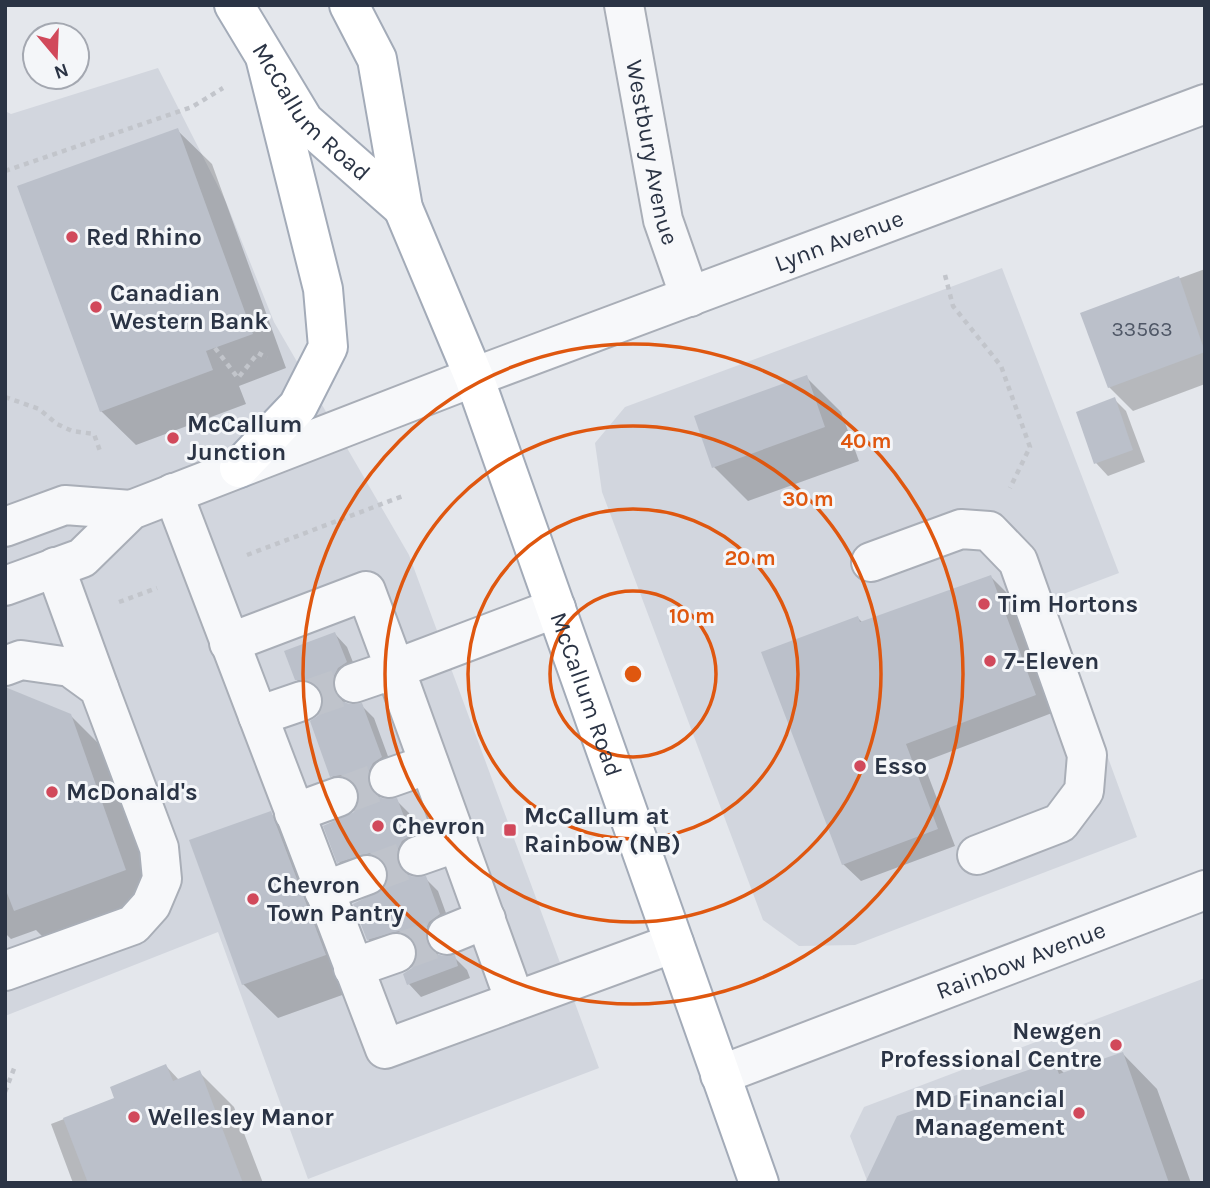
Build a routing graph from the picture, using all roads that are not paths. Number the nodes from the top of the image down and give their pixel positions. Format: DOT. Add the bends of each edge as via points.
graph roads {
  1 [pos="234,5"];
  2 [pos="349,5"];
  3 [pos="624,5"];
  4 [pos="266,61"];
  5 [pos="1205,104"];
  6 [pos="403,208"];
  7 [pos="690,297"];
  8 [pos="474,377"];
  9 [pos="239,468"];
  10 [pos="173,493"];
  11 [pos="131,510"];
  12 [pos="5,527"];
  13 [pos="871,562"];
  14 [pos="55,567"];
  15 [pos="5,586"];
  16 [pos="556,608"];
  17 [pos="229,643"];
  18 [pos="5,666"];
  19 [pos="395,669"];
  20 [pos="354,683"];
  21 [pos="99,688"];
  22 [pos="302,701"];
  23 [pos="258,716"];
  24 [pos="429,764"];
  25 [pos="389,778"];
  26 [pos="338,797"];
  27 [pos="294,813"];
  28 [pos="458,842"];
  29 [pos="978,855"];
  30 [pos="418,856"];
  31 [pos="367,875"];
  32 [pos="1205,890"];
  33 [pos="324,891"];
  34 [pos="486,919"];
  35 [pos="447,935"];
  36 [pos="674,943"];
  37 [pos="396,953"];
  38 [pos="15,959"];
  39 [pos="353,968"];
  40 [pos="516,1001"];
  41 [pos="720,1075"];
  42 [pos="759,1183"];
  1 -- 4 [label="main road, McCallum Road"];
  2 -- 6 [label="main road, McCallum Road" via="377,59"];
  3 -- 7 [label="street, Westbury Avenue" via="663,220"];
  4 -- 6 [label="main road, McCallum Road" via="304,121"];
  4 -- 9 [label="main road" via="323,289 328,347 299,406"];
  5 -- 7 [label="street, Lynn Avenue"];
  6 -- 8 [label="main road, McCallum Road"];
  7 -- 8 [label="street, Lynn Avenue"];
  8 -- 9 [label="street, Lynn Avenue"];
  8 -- 16 [label="main road, McCallum Road"];
  9 -- 10 [label="street, Lynn Avenue"];
  10 -- 11 [label="street, Lynn Avenue"];
  10 -- 17 [label="street"];
  11 -- 12 [label="street" via="65,505"];
  11 -- 14 [label="street" via="82,558"];
  13 -- 29 [label="street" via="961,528 989,531 1018,561 1087,755 1084,791 1060,823"];
  14 -- 15 [label="street"];
  14 -- 21 [label="street"];
  16 -- 19 [label="street"];
  16 -- 36 [label="main road, McCallum Road"];
  17 -- 19 [label="street" via="366,591"];
  17 -- 23 [label="street"];
  18 -- 21 [label="street" via="21,660 70,667"];
  19 -- 20 [label="street"];
  19 -- 24 [label="street"];
  21 -- 38 [label="street" via="159,848 162,878 151,905 133,925"];
  22 -- 23 [label="street"];
  23 -- 27 [label="street"];
  24 -- 25 [label="street"];
  24 -- 28 [label="street"];
  26 -- 27 [label="street"];
  27 -- 33 [label="street"];
  28 -- 30 [label="street"];
  28 -- 34 [label="street"];
  31 -- 33 [label="street"];
  32 -- 41 [label="street, Rainbow Avenue"];
  33 -- 39 [label="street"];
  34 -- 35 [label="street"];
  34 -- 40 [label="street"];
  36 -- 40 [label="street"];
  36 -- 41 [label="main road, McCallum Road"];
  37 -- 39 [label="street"];
  39 -- 40 [label="street" via="385,1049"];
  41 -- 42 [label="main road, McCallum Road"];
}
